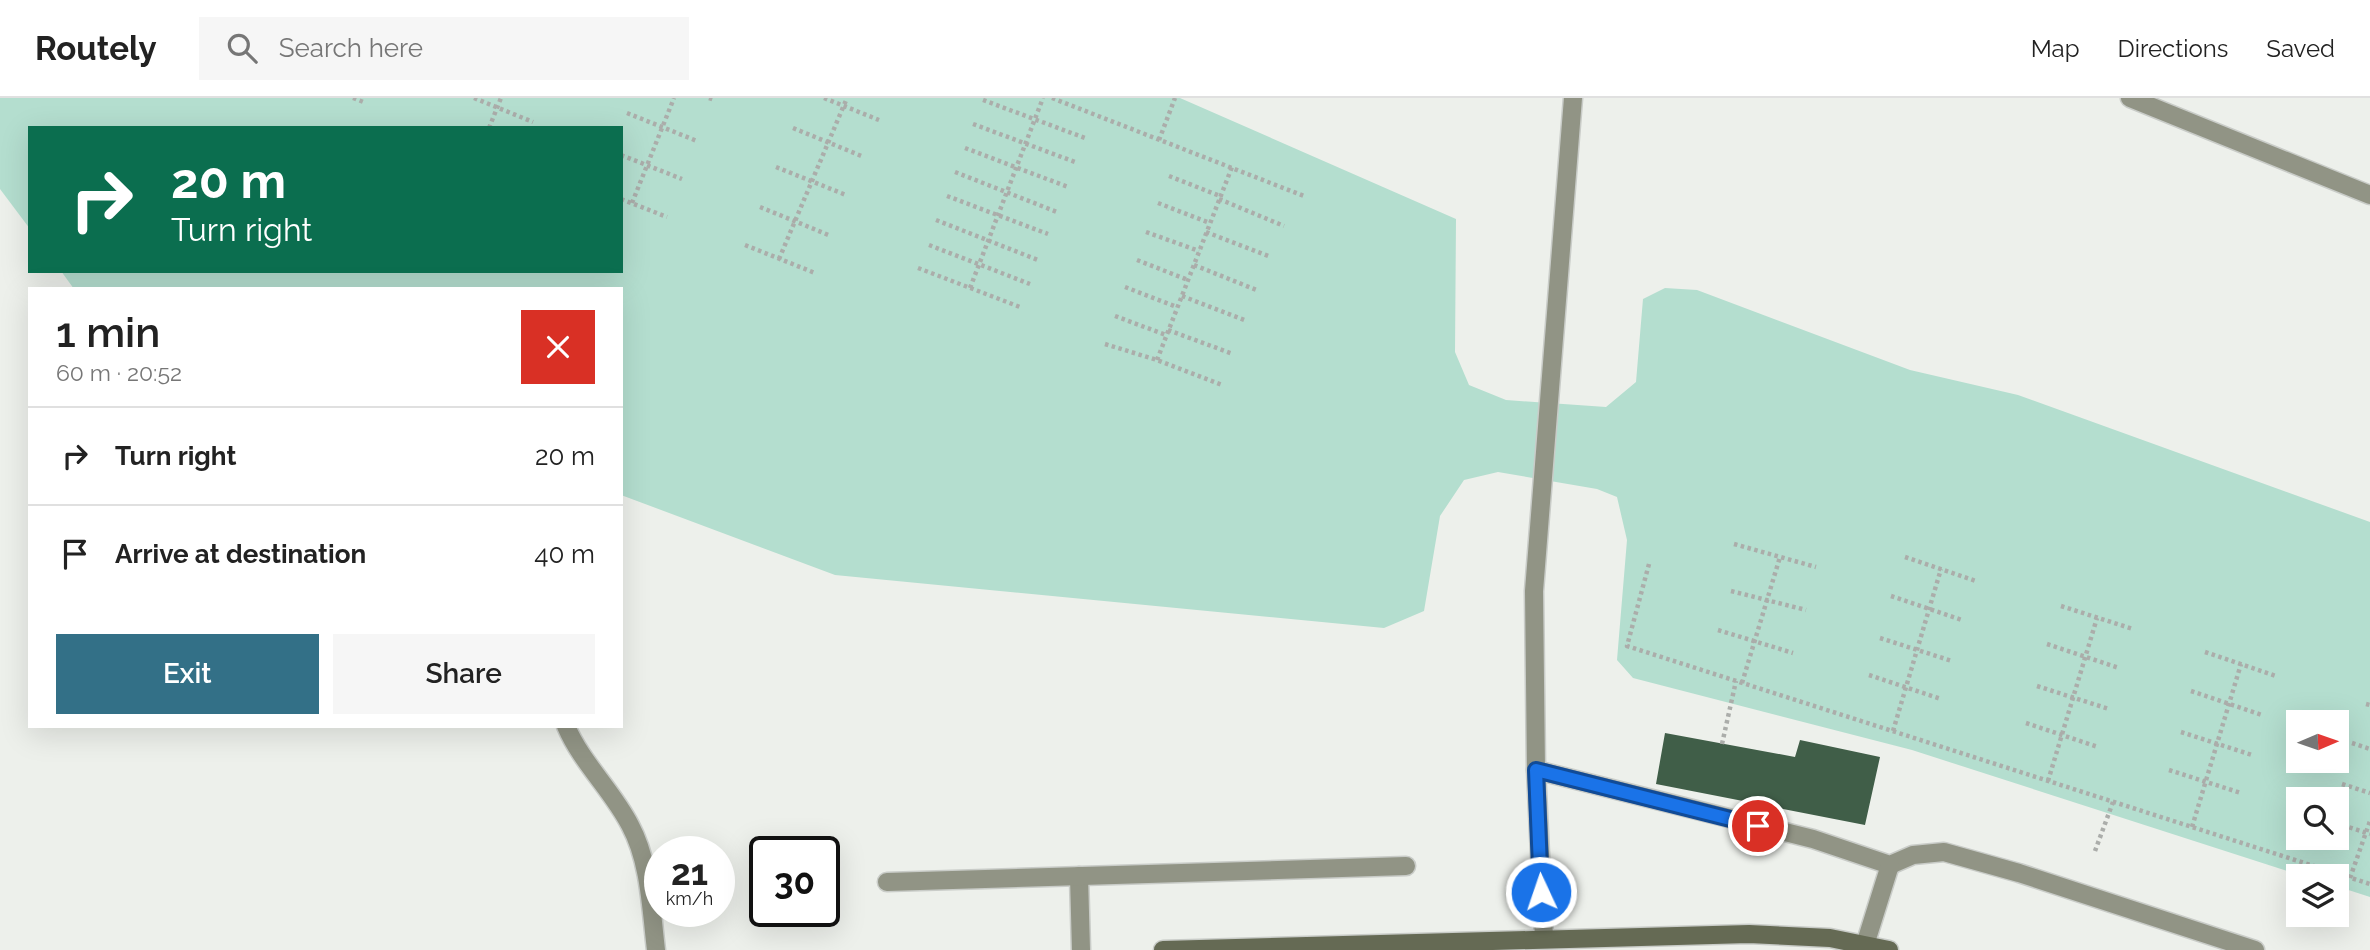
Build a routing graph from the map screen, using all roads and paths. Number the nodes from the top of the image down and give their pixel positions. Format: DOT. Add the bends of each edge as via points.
graph roads {
  1 [pos="353,98"];
  2 [pos="474,98"];
  3 [pos="501,98"];
  4 [pos="674,98"];
  5 [pos="824,98"];
  6 [pos="847,98"];
  7 [pos="1043,98"];
  8 [pos="1052,98"];
  9 [pos="1175,98"];
  10 [pos="1573,98"];
  11 [pos="2130,98"];
  12 [pos="983,100"];
  13 [pos="366,103"];
  14 [pos="843,106"];
  15 [pos="498,107"];
  16 [pos="627,113"];
  17 [pos="1035,119"];
  18 [pos="879,120"];
  19 [pos="533,122"];
  20 [pos="972,124"];
  21 [pos="490,126"];
  22 [pos="663,127"];
  23 [pos="793,128"];
  24 [pos="1085,138"];
  25 [pos="1159,140"];
  26 [pos="697,141"];
  27 [pos="827,142"];
  28 [pos="1026,142"];
  29 [pos="965,148"];
  30 [pos="623,156"];
  31 [pos="864,157"];
  32 [pos="1075,162"];
  33 [pos="647,165"];
  34 [pos="1017,166"];
  35 [pos="776,167"];
  36 [pos="1232,167"];
  37 [pos="955,172"];
  38 [pos="1169,176"];
  39 [pos="682,179"];
  40 [pos="812,181"];
  41 [pos="1068,187"];
  42 [pos="1007,192"];
  43 [pos="846,195"];
  44 [pos="2370,195"];
  45 [pos="947,196"];
  46 [pos="1304,196"];
  47 [pos="1220,197"];
  48 [pos="623,200"];
  49 [pos="632,203"];
  50 [pos="1158,203"];
  51 [pos="760,207"];
  52 [pos="1057,212"];
  53 [pos="998,215"];
  54 [pos="667,217"];
  55 [pos="936,220"];
  56 [pos="795,221"];
  57 [pos="1210,223"];
  58 [pos="1284,226"];
  59 [pos="1146,232"];
  60 [pos="1206,232"];
  61 [pos="1048,234"];
  62 [pos="831,236"];
  63 [pos="989,239"];
  64 [pos="745,245"];
  65 [pos="929,245"];
  66 [pos="1199,251"];
  67 [pos="1271,257"];
  68 [pos="779,259"];
  69 [pos="1038,260"];
  70 [pos="1137,260"];
  71 [pos="979,263"];
  72 [pos="1194,265"];
  73 [pos="918,268"];
  74 [pos="815,273"];
  75 [pos="1188,280"];
  76 [pos="1030,284"];
  77 [pos="1125,287"];
  78 [pos="970,288"];
  79 [pos="1259,291"];
  80 [pos="1182,296"];
  81 [pos="1020,307"];
  82 [pos="1177,307"];
  83 [pos="1115,316"];
  84 [pos="1247,321"];
  85 [pos="1167,333"];
  86 [pos="1105,344"];
  87 [pos="1233,354"];
  88 [pos="1157,360"];
  89 [pos="1223,385"];
  90 [pos="1734,544"];
  91 [pos="1780,557"];
  92 [pos="1905,557"];
  93 [pos="1649,564"];
  94 [pos="1816,567"];
  95 [pos="1941,569"];
  96 [pos="1976,581"];
  97 [pos="1731,591"];
  98 [pos="1891,596"];
  99 [pos="1768,601"];
  100 [pos="2062,606"];
  101 [pos="1928,609"];
  102 [pos="1806,610"];
  103 [pos="2097,618"];
  104 [pos="1962,620"];
  105 [pos="1718,629"];
  106 [pos="2133,629"];
  107 [pos="1880,638"];
  108 [pos="1755,641"];
  109 [pos="2047,645"];
  110 [pos="1916,649"];
  111 [pos="2205,652"];
  112 [pos="1793,653"];
  113 [pos="2085,657"];
  114 [pos="1952,661"];
  115 [pos="2241,664"];
  116 [pos="2119,668"];
  117 [pos="1869,675"];
  118 [pos="2276,676"];
  119 [pos="1739,682"];
  120 [pos="2037,686"];
  121 [pos="1905,687"];
  122 [pos="2190,691"];
  123 [pos="2073,698"];
  124 [pos="1941,699"];
  125 [pos="2228,703"];
  126 [pos="2109,709"];
  127 [pos="2262,715"];
  128 [pos="2026,723"];
  129 [pos="567,728"];
  130 [pos="1893,731"];
  131 [pos="2180,732"];
  132 [pos="2062,735"];
  133 [pos="2352,743"];
  134 [pos="1722,744"];
  135 [pos="2216,744"];
  136 [pos="2098,747"];
  137 [pos="2370,749"];
  138 [pos="2252,755"];
  139 [pos="1536,770"];
  140 [pos="2169,770"];
  141 [pos="2048,781"];
  142 [pos="2205,781"];
  143 [pos="2342,784"];
  144 [pos="2241,793"];
  145 [pos="2370,793"];
  146 [pos="2113,802"];
  147 [pos="2370,821"];
  148 [pos="2192,827"];
  149 [pos="2349,827"];
  150 [pos="2368,834"];
  151 [pos="2095,851"];
  152 [pos="1890,865"];
  153 [pos="1406,866"];
  154 [pos="1079,876"];
  155 [pos="2350,878"];
  156 [pos="887,882"];
  157 [pos="2370,884"];
  158 [pos="1544,938"];
  159 [pos="1866,945"];
  160 [pos="656,950"];
  161 [pos="1081,950"];
  162 [pos="1163,950"];
  163 [pos="1889,950"];
  164 [pos="2255,950"];
  1 -- 13 [label="path"];
  2 -- 15 [label="path"];
  3 -- 15 [label="path"];
  4 -- 22 [label="path"];
  5 -- 14 [label="path"];
  6 -- 14 [label="path"];
  7 -- 17 [label="path"];
  8 -- 25 [label="path"];
  9 -- 25 [label="path"];
  10 -- 139 [label="street" via="1534,592"];
  11 -- 44 [label="street"];
  12 -- 17 [label="path"];
  14 -- 18 [label="path"];
  14 -- 27 [label="path"];
  15 -- 19 [label="path"];
  15 -- 21 [label="path"];
  16 -- 22 [label="path"];
  17 -- 24 [label="path"];
  17 -- 28 [label="path"];
  20 -- 28 [label="path"];
  22 -- 26 [label="path"];
  22 -- 33 [label="path"];
  23 -- 27 [label="path"];
  25 -- 36 [label="path"];
  27 -- 31 [label="path"];
  27 -- 40 [label="path"];
  28 -- 32 [label="path"];
  28 -- 34 [label="path"];
  29 -- 34 [label="path"];
  30 -- 33 [label="path"];
  33 -- 39 [label="path"];
  33 -- 49 [label="path"];
  34 -- 41 [label="path"];
  34 -- 42 [label="path"];
  35 -- 40 [label="path"];
  36 -- 46 [label="path"];
  36 -- 47 [label="path"];
  37 -- 42 [label="path"];
  38 -- 47 [label="path"];
  40 -- 43 [label="path"];
  40 -- 56 [label="path"];
  42 -- 52 [label="path"];
  42 -- 53 [label="path"];
  45 -- 53 [label="path"];
  47 -- 57 [label="path"];
  47 -- 58 [label="path"];
  48 -- 49 [label="path"];
  49 -- 54 [label="path"];
  50 -- 57 [label="path"];
  51 -- 56 [label="path"];
  53 -- 61 [label="path"];
  53 -- 63 [label="path"];
  55 -- 63 [label="path"];
  56 -- 62 [label="path"];
  56 -- 68 [label="path"];
  57 -- 60 [label="path"];
  59 -- 66 [label="path"];
  60 -- 66 [label="path"];
  60 -- 67 [label="path"];
  63 -- 69 [label="path"];
  63 -- 71 [label="path"];
  64 -- 68 [label="path"];
  65 -- 71 [label="path"];
  66 -- 72 [label="path"];
  68 -- 74 [label="path"];
  70 -- 75 [label="path"];
  71 -- 76 [label="path"];
  71 -- 78 [label="path"];
  72 -- 75 [label="path"];
  72 -- 79 [label="path"];
  73 -- 78 [label="path"];
  75 -- 80 [label="path"];
  77 -- 82 [label="path"];
  78 -- 81 [label="path"];
  80 -- 82 [label="path"];
  80 -- 84 [label="path"];
  82 -- 85 [label="path"];
  83 -- 85 [label="path"];
  85 -- 87 [label="path"];
  85 -- 88 [label="path"];
  86 -- 88 [label="path"];
  88 -- 89 [label="path"];
  90 -- 91 [label="path"];
  91 -- 94 [label="path"];
  91 -- 99 [label="path"];
  92 -- 95 [label="path"];
  93 -- 119 [label="path" via="1627,646"];
  95 -- 96 [label="path"];
  95 -- 101 [label="path"];
  97 -- 99 [label="path"];
  98 -- 101 [label="path"];
  99 -- 102 [label="path"];
  99 -- 108 [label="path"];
  100 -- 103 [label="path"];
  101 -- 104 [label="path"];
  101 -- 110 [label="path"];
  103 -- 106 [label="path"];
  103 -- 113 [label="path"];
  105 -- 108 [label="path"];
  107 -- 110 [label="path"];
  108 -- 112 [label="path"];
  108 -- 119 [label="path"];
  109 -- 113 [label="path"];
  110 -- 114 [label="path"];
  110 -- 121 [label="path"];
  111 -- 115 [label="path"];
  113 -- 116 [label="path"];
  113 -- 123 [label="path"];
  115 -- 118 [label="path"];
  115 -- 125 [label="path"];
  117 -- 121 [label="path"];
  119 -- 130 [label="path"];
  119 -- 134 [label="path"];
  120 -- 123 [label="path"];
  121 -- 124 [label="path"];
  121 -- 130 [label="path"];
  122 -- 125 [label="path"];
  123 -- 126 [label="path"];
  123 -- 132 [label="path"];
  125 -- 127 [label="path"];
  125 -- 135 [label="path"];
  128 -- 132 [label="path"];
  129 -- 160 [label="street" via="574,746 631,825 643,856"];
  130 -- 141 [label="path"];
  131 -- 135 [label="path"];
  132 -- 136 [label="path"];
  132 -- 141 [label="path"];
  133 -- 137 [label="path"];
  135 -- 138 [label="path"];
  135 -- 142 [label="path"];
  139 -- 152 [label="street" via="1812,839"];
  139 -- 158 [label="street"];
  140 -- 142 [label="path"];
  141 -- 146 [label="path"];
  142 -- 144 [label="path"];
  142 -- 148 [label="path"];
  143 -- 145 [label="path"];
  146 -- 148 [label="path"];
  146 -- 151 [label="path"];
  147 -- 150 [label="path"];
  148 -- 155 [label="path"];
  149 -- 150 [label="path"];
  150 -- 155 [label="path"];
  152 -- 159 [label="street"];
  152 -- 164 [label="street" via="1913,855 1944,852"];
  153 -- 154 [label="street"];
  154 -- 156 [label="street"];
  154 -- 161 [label="street"];
  155 -- 157 [label="path"];
  158 -- 159 [label="street" via="1749,934 1830,938"];
  158 -- 162 [label="street"];
  159 -- 163 [label="street"];
}
